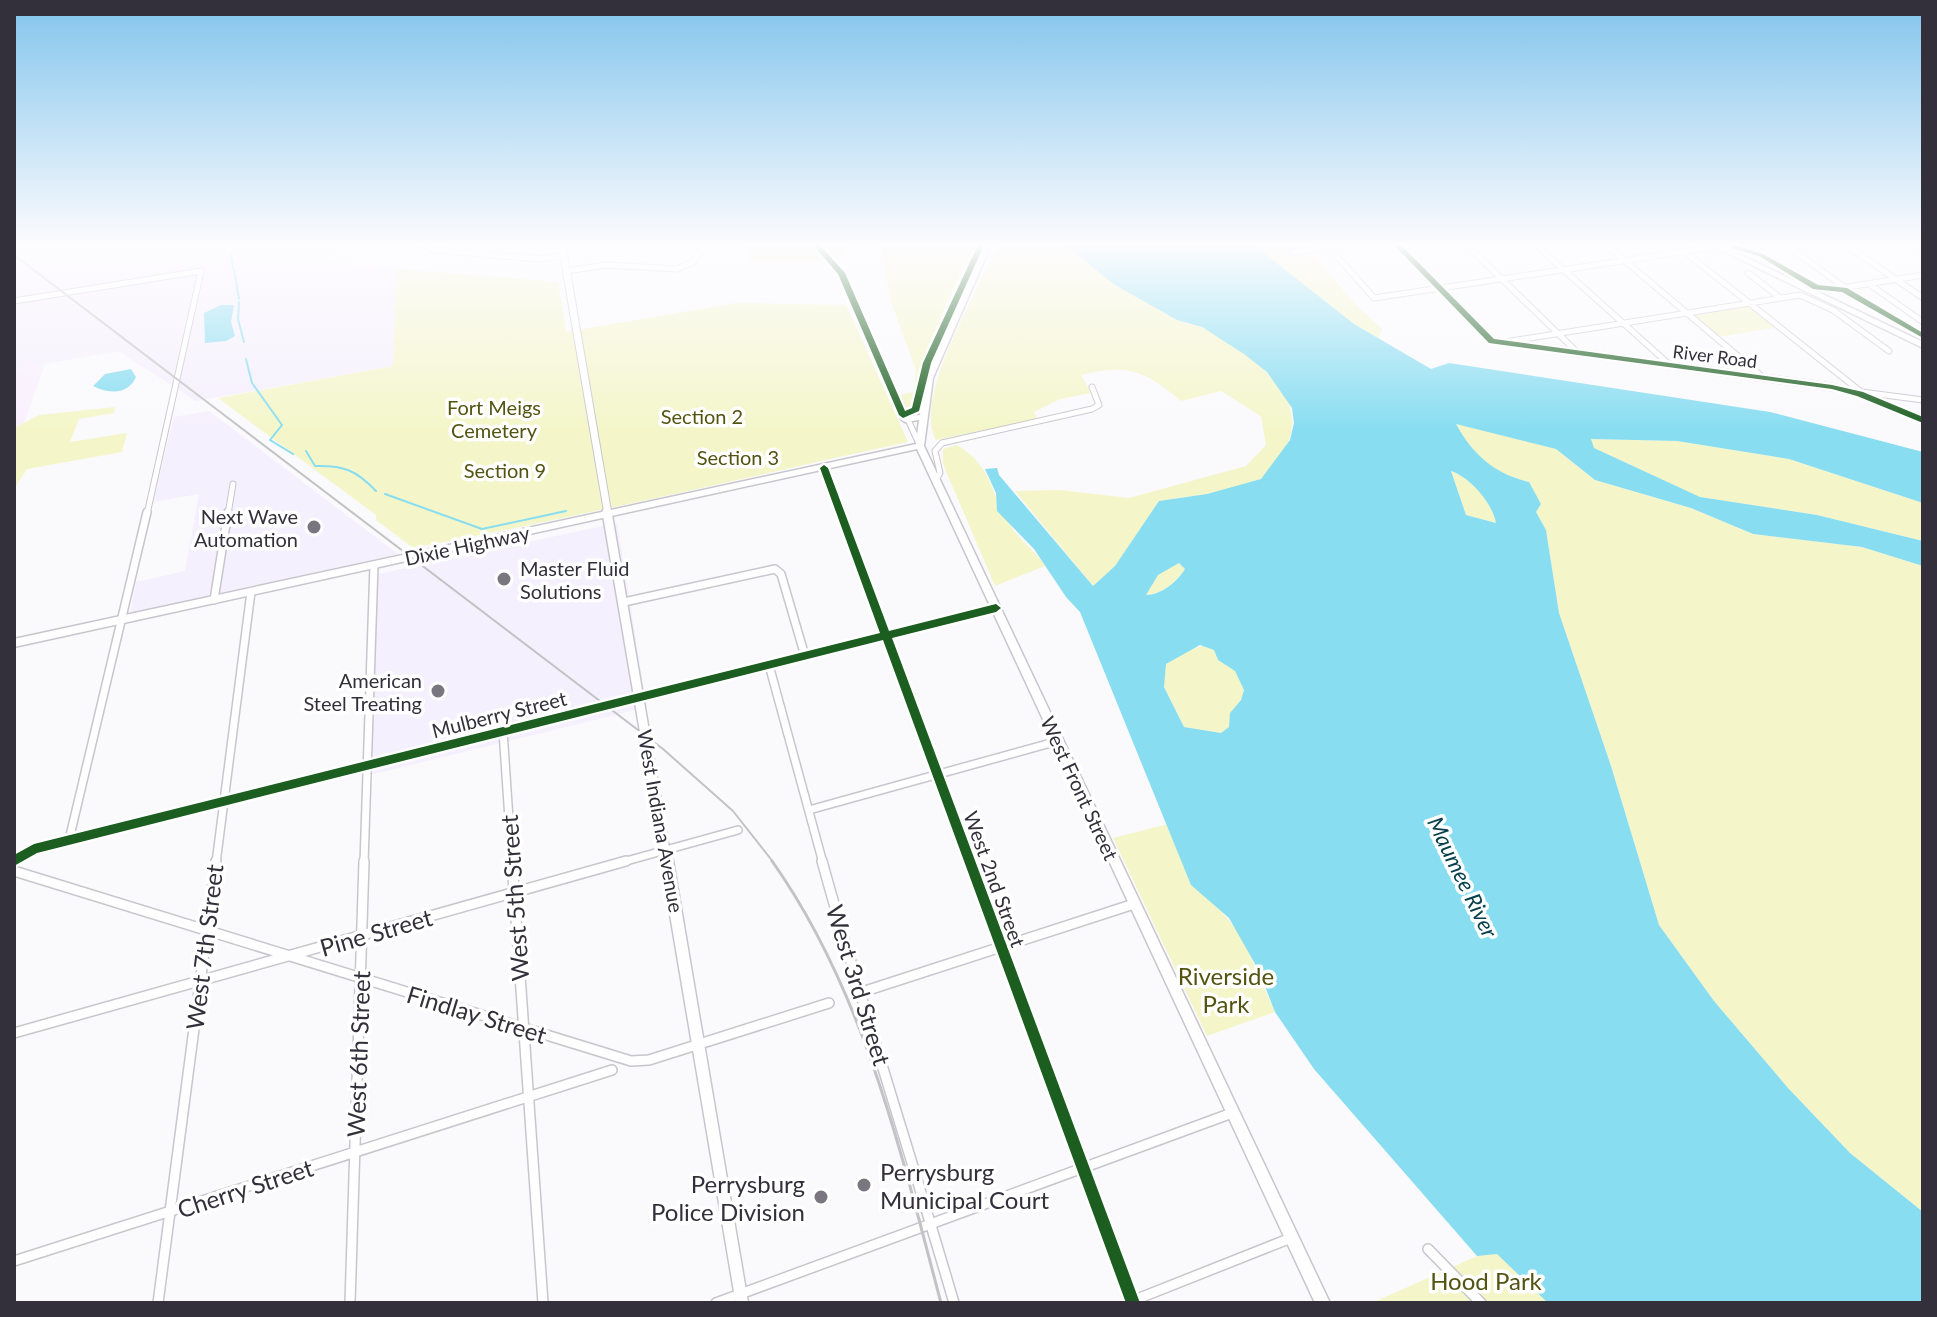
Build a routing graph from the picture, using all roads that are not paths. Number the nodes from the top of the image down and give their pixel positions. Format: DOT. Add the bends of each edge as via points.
graph roads {
  1 [pos="193,306"];
  2 [pos="572,306"];
  3 [pos="856,306"];
  4 [pos="961,306"];
  5 [pos="1455,306"];
  6 [pos="1530,306"];
  7 [pos="1605,306"];
  8 [pos="1678,306"];
  9 [pos="1727,306"];
  10 [pos="1753,306"];
  11 [pos="1826,306"];
  12 [pos="1849,306"];
  13 [pos="1901,306"];
  14 [pos="1686,313"];
  15 [pos="1923,322"];
  16 [pos="1623,323"];
  17 [pos="1558,333"];
  18 [pos="1923,342"];
  19 [pos="1498,343"];
  20 [pos="1889,351"];
  21 [pos="1579,354"];
  22 [pos="1671,366"];
  23 [pos="1764,378"];
  24 [pos="1092,387"];
  25 [pos="1864,394"];
  26 [pos="1923,400"];
  27 [pos="923,417"];
  28 [pos="905,419"];
  29 [pos="1923,420"];
  30 [pos="920,446"];
  31 [pos="824,468"];
  32 [pos="936,480"];
  33 [pos="233,484"];
  34 [pos="609,514"];
  35 [pos="374,565"];
  36 [pos="251,592"];
  37 [pos="214,600"];
  38 [pos="624,602"];
  39 [pos="996,608"];
  40 [pos="123,619"];
  41 [pos="886,635"];
  42 [pos="14,643"];
  43 [pos="805,656"];
  44 [pos="769,665"];
  45 [pos="640,697"];
  46 [pos="503,731"];
  47 [pos="1058,741"];
  48 [pos="368,765"];
  49 [pos="936,774"];
  50 [pos="223,802"];
  51 [pos="809,810"];
  52 [pos="738,830"];
  53 [pos="69,840"];
  54 [pos="666,850"];
  55 [pos="14,861"];
  56 [pos="14,871"];
  57 [pos="515,892"];
  58 [pos="1134,904"];
  59 [pos="206,932"];
  60 [pos="361,935"];
  61 [pos="1001,947"];
  62 [pos="289,957"];
  63 [pos="360,979"];
  64 [pos="199,981"];
  65 [pos="859,993"];
  66 [pos="829,1003"];
  67 [pos="523,1027"];
  68 [pos="14,1033"];
  69 [pos="698,1043"];
  70 [pos="612,1070"];
  71 [pos="529,1098"];
  72 [pos="1232,1113"];
  73 [pos="354,1154"];
  74 [pos="1084,1168"];
  75 [pos="170,1212"];
  76 [pos="931,1224"];
  77 [pos="1291,1238"];
  78 [pos="1428,1249"];
  79 [pos="14,1261"];
  80 [pos="742,1298"];
  81 [pos="1133,1302"];
  82 [pos="158,1303"];
  83 [pos="350,1303"];
  84 [pos="543,1303"];
  85 [pos="716,1303"];
  86 [pos="954,1303"];
  87 [pos="1323,1303"];
  88 [pos="1481,1303"];
  1 -- 40 [label="street"];
  2 -- 34 [label="main road, West Indiana Avenue"];
  3 -- 28 [label="street, West Front Street"];
  4 -- 27 [label="main road" via="933,368"];
  5 -- 19 [label="main road"];
  6 -- 17 [label="street"];
  7 -- 16 [label="street"];
  8 -- 14 [label="street"];
  9 -- 14 [label="street"];
  10 -- 25 [label="street"];
  11 -- 20 [label="street"];
  12 -- 18 [label="highway"];
  13 -- 15 [label="street"];
  14 -- 16 [label="street"];
  14 -- 23 [label="street"];
  16 -- 17 [label="street"];
  16 -- 22 [label="street"];
  17 -- 19 [label="street"];
  17 -- 21 [label="street"];
  19 -- 21 [label="main road, River Road"];
  21 -- 22 [label="main road, River Road"];
  22 -- 23 [label="main road, River Road"];
  23 -- 25 [label="main road, River Road"];
  24 -- 32 [label="street" via="1097,407 942,443 935,451 940,473"];
  25 -- 26 [label="street"];
  25 -- 29 [label="main road, River Road"];
  27 -- 28 [label="main road"];
  27 -- 30 [label="main road"];
  28 -- 30 [label="street, West Front Street"];
  30 -- 31 [label="main road, Dixie Highway"];
  30 -- 32 [label="main road, West Front Street"];
  31 -- 34 [label="main road, Dixie Highway"];
  31 -- 41 [label="street, West 2nd Street"];
  32 -- 39 [label="main road, West Front Street"];
  33 -- 37 [label="street"];
  34 -- 35 [label="main road, Dixie Highway"];
  34 -- 38 [label="main road, West Indiana Avenue"];
  35 -- 36 [label="main road, Dixie Highway"];
  35 -- 48 [label="street, West 6th Street"];
  36 -- 37 [label="main road, Dixie Highway"];
  36 -- 50 [label="street, West 7th Street"];
  37 -- 40 [label="main road, Dixie Highway"];
  38 -- 43 [label="street" via="775,569 781,574"];
  38 -- 45 [label="main road, West Indiana Avenue"];
  39 -- 41 [label="street, Mulberry Street"];
  39 -- 47 [label="main road, West Front Street"];
  40 -- 42 [label="main road, Dixie Highway"];
  40 -- 53 [label="street"];
  41 -- 43 [label="street, Mulberry Street"];
  41 -- 49 [label="street, West 2nd Street"];
  43 -- 44 [label="street, Mulberry Street"];
  44 -- 45 [label="street, Mulberry Street"];
  44 -- 51 [label="street, West 3rd Street"];
  45 -- 46 [label="street, Mulberry Street"];
  45 -- 54 [label="main road, West Indiana Avenue"];
  46 -- 48 [label="street, Mulberry Street"];
  46 -- 57 [label="street, West 5th Street"];
  47 -- 49 [label="street"];
  47 -- 58 [label="main road, West Front Street"];
  48 -- 50 [label="street, Mulberry Street"];
  48 -- 60 [label="street, West 6th Street"];
  49 -- 51 [label="street"];
  49 -- 61 [label="street, West 2nd Street"];
  50 -- 53 [label="street, Mulberry Street"];
  50 -- 59 [label="street, West 7th Street"];
  51 -- 65 [label="street, West 3rd Street"];
  52 -- 54 [label="street, Pine Street"];
  53 -- 55 [label="street, Mulberry Street" via="34,849"];
  54 -- 57 [label="street, Pine Street"];
  54 -- 69 [label="main road, West Indiana Avenue"];
  56 -- 59 [label="street, Findlay Street"];
  57 -- 60 [label="street, Pine Street"];
  57 -- 67 [label="street, West 5th Street"];
  58 -- 61 [label="street"];
  58 -- 72 [label="main road, West Front Street"];
  59 -- 62 [label="street, Findlay Street"];
  59 -- 64 [label="street, West 7th Street"];
  60 -- 62 [label="street, Pine Street"];
  60 -- 63 [label="street, West 6th Street"];
  61 -- 65 [label="street"];
  61 -- 74 [label="street, West 2nd Street"];
  62 -- 63 [label="street, Findlay Street"];
  62 -- 64 [label="street, Pine Street"];
  63 -- 67 [label="street, Findlay Street"];
  63 -- 73 [label="street, West 6th Street"];
  64 -- 68 [label="street, Pine Street"];
  64 -- 75 [label="street, West 7th Street"];
  65 -- 76 [label="street, West 3rd Street"];
  66 -- 69 [label="street"];
  67 -- 69 [label="street, Findlay Street" via="619,1059 649,1060"];
  67 -- 71 [label="street, West 5th Street"];
  69 -- 80 [label="main road, West Indiana Avenue"];
  70 -- 71 [label="street, Cherry Street"];
  71 -- 73 [label="street, Cherry Street"];
  71 -- 84 [label="street, West 5th Street"];
  72 -- 74 [label="street"];
  72 -- 77 [label="main road, West Front Street"];
  73 -- 75 [label="street, Cherry Street"];
  73 -- 83 [label="street, West 6th Street"];
  74 -- 76 [label="street"];
  74 -- 81 [label="street, West 2nd Street"];
  75 -- 79 [label="street, Cherry Street"];
  75 -- 82 [label="street, West 7th Street"];
  76 -- 80 [label="street"];
  76 -- 86 [label="street, West 3rd Street"];
  77 -- 81 [label="street"];
  77 -- 87 [label="main road, West Front Street"];
  78 -- 88 [label="street"];
  80 -- 85 [label="street"];
}
